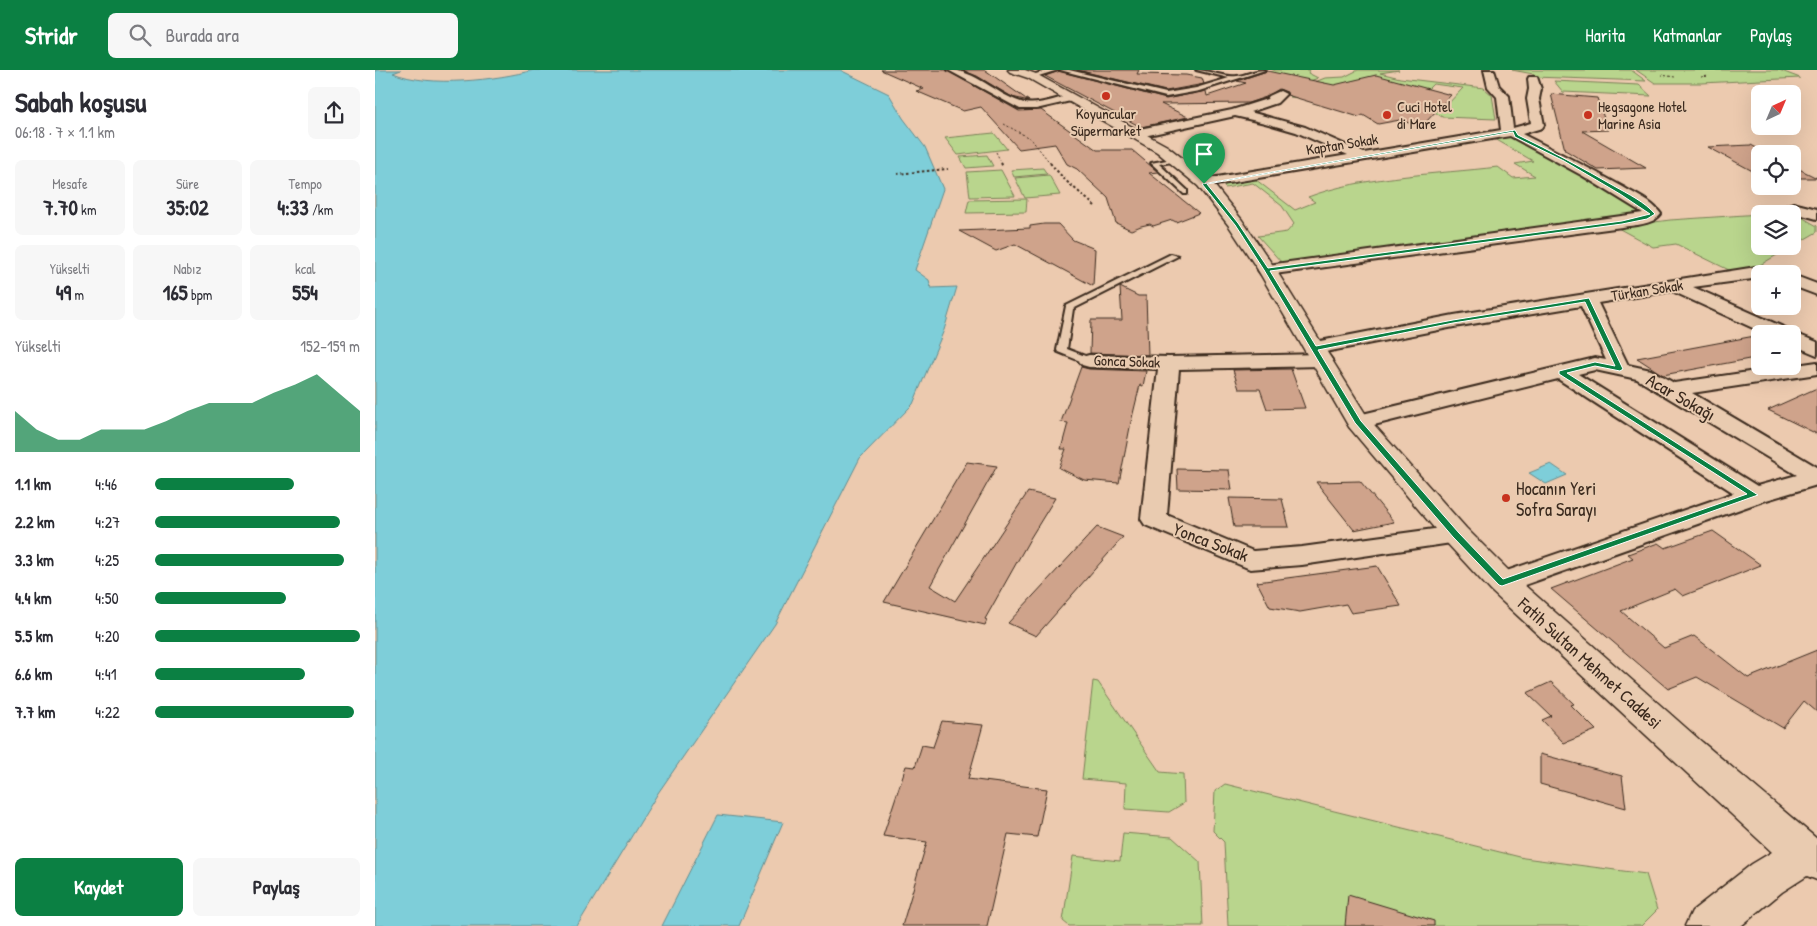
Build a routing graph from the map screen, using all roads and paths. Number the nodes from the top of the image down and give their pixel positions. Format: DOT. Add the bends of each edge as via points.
graph roads {
  1 [pos="953,70"];
  2 [pos="1063,70"];
  3 [pos="1199,70"];
  4 [pos="1262,70"];
  5 [pos="1489,70"];
  6 [pos="1034,72"];
  7 [pos="1661,75"];
  8 [pos="1709,76"];
  9 [pos="1675,77"];
  10 [pos="1701,77"];
  11 [pos="1235,78"];
  12 [pos="1533,79"];
  13 [pos="1280,94"];
  14 [pos="1512,97"];
  15 [pos="1071,98"];
  16 [pos="1533,99"];
  17 [pos="1233,113"];
  18 [pos="1004,124"];
  19 [pos="1511,132"];
  20 [pos="1135,134"];
  21 [pos="996,152"];
  22 [pos="1362,157"];
  23 [pos="1003,167"];
  24 [pos="948,169"];
  25 [pos="897,174"];
  26 [pos="1194,188"];
  27 [pos="1095,206"];
  28 [pos="1801,210"];
  29 [pos="1817,214"];
  30 [pos="1174,256"];
  31 [pos="1267,270"];
  32 [pos="1751,273"];
  33 [pos="1801,283"];
  34 [pos="1675,286"];
  35 [pos="1817,290"];
  36 [pos="1587,300"];
  37 [pos="1763,325"];
  38 [pos="1801,342"];
  39 [pos="1817,349"];
  40 [pos="1318,354"];
  41 [pos="1089,361"];
  42 [pos="1169,363"];
  43 [pos="1817,368"];
  44 [pos="1620,369"];
  45 [pos="1562,373"];
  46 [pos="1671,390"];
  47 [pos="1358,422"];
  48 [pos="1817,477"];
  49 [pos="1754,495"];
  50 [pos="1456,535"];
  51 [pos="1502,582"];
  52 [pos="1813,853"];
  53 [pos="1707,926"];
  1 -- 15 [label="street" via="1020,106"];
  2 -- 11 [label="lane" via="1166,95 1197,90"];
  3 -- 11 [label="lane"];
  4 -- 11 [label="lane"];
  5 -- 14 [label="street" via="1494,87"];
  6 -- 15 [label="street, Fatih Sultan Mehmet Caddesi"];
  7 -- 9 [label="path"];
  8 -- 10 [label="path"];
  12 -- 16 [label="street"];
  13 -- 17 [label="street" via="1273,101"];
  14 -- 16 [label="street"];
  14 -- 19 [label="street"];
  15 -- 20 [label="street, Fatih Sultan Mehmet Caddesi"];
  16 -- 19 [label="street, Kaptan Sokak" via="1538,125"];
  17 -- 20 [label="street"];
  17 -- 22 [label="street" via="1301,129"];
  18 -- 27 [label="path" via="1025,132 1050,164"];
  19 -- 22 [label="street, Kaptan Sokak"];
  19 -- 31 [label="street" via="1628,196 1653,214 1622,222"];
  20 -- 26 [label="street, Fatih Sultan Mehmet Caddesi" via="1177,160"];
  21 -- 23 [label="path"];
  22 -- 26 [label="street, Kaptan Sokak"];
  24 -- 25 [label="path"];
  26 -- 31 [label="street, Fatih Sultan Mehmet Caddesi" via="1237,224"];
  28 -- 29 [label="street"];
  30 -- 41 [label="lane, Gonca Sokak" via="1069,308 1063,350"];
  31 -- 40 [label="street, Fatih Sultan Mehmet Caddesi"];
  32 -- 34 [label="street, Türkan Sokak"];
  33 -- 35 [label="street"];
  34 -- 36 [label="street, Türkan Sokak"];
  34 -- 37 [label="street"];
  36 -- 40 [label="street, Türkan Sokak" via="1453,321"];
  36 -- 44 [label="street"];
  38 -- 39 [label="street"];
  40 -- 42 [label="street, Gonca Sokak"];
  40 -- 47 [label="street, Fatih Sultan Mehmet Caddesi"];
  41 -- 42 [label="street, Gonca Sokak"];
  42 -- 50 [label="street, Yonca Sokak" via="1155,520 1251,560"];
  43 -- 46 [label="street"];
  44 -- 45 [label="street, Acar Sokağı" via="1595,364"];
  44 -- 46 [label="street, Acar Sokağı" via="1644,374"];
  45 -- 47 [label="street, Acar Sokağı"];
  45 -- 49 [label="street"];
  46 -- 48 [label="street, Acar Sokağı"];
  47 -- 50 [label="street, Fatih Sultan Mehmet Caddesi"];
  48 -- 49 [label="street"];
  49 -- 51 [label="street"];
  50 -- 51 [label="street, Fatih Sultan Mehmet Caddesi"];
  51 -- 52 [label="street, Fatih Sultan Mehmet Caddesi" via="1682,747"];
  52 -- 53 [label="street" via="1767,878"];
}
